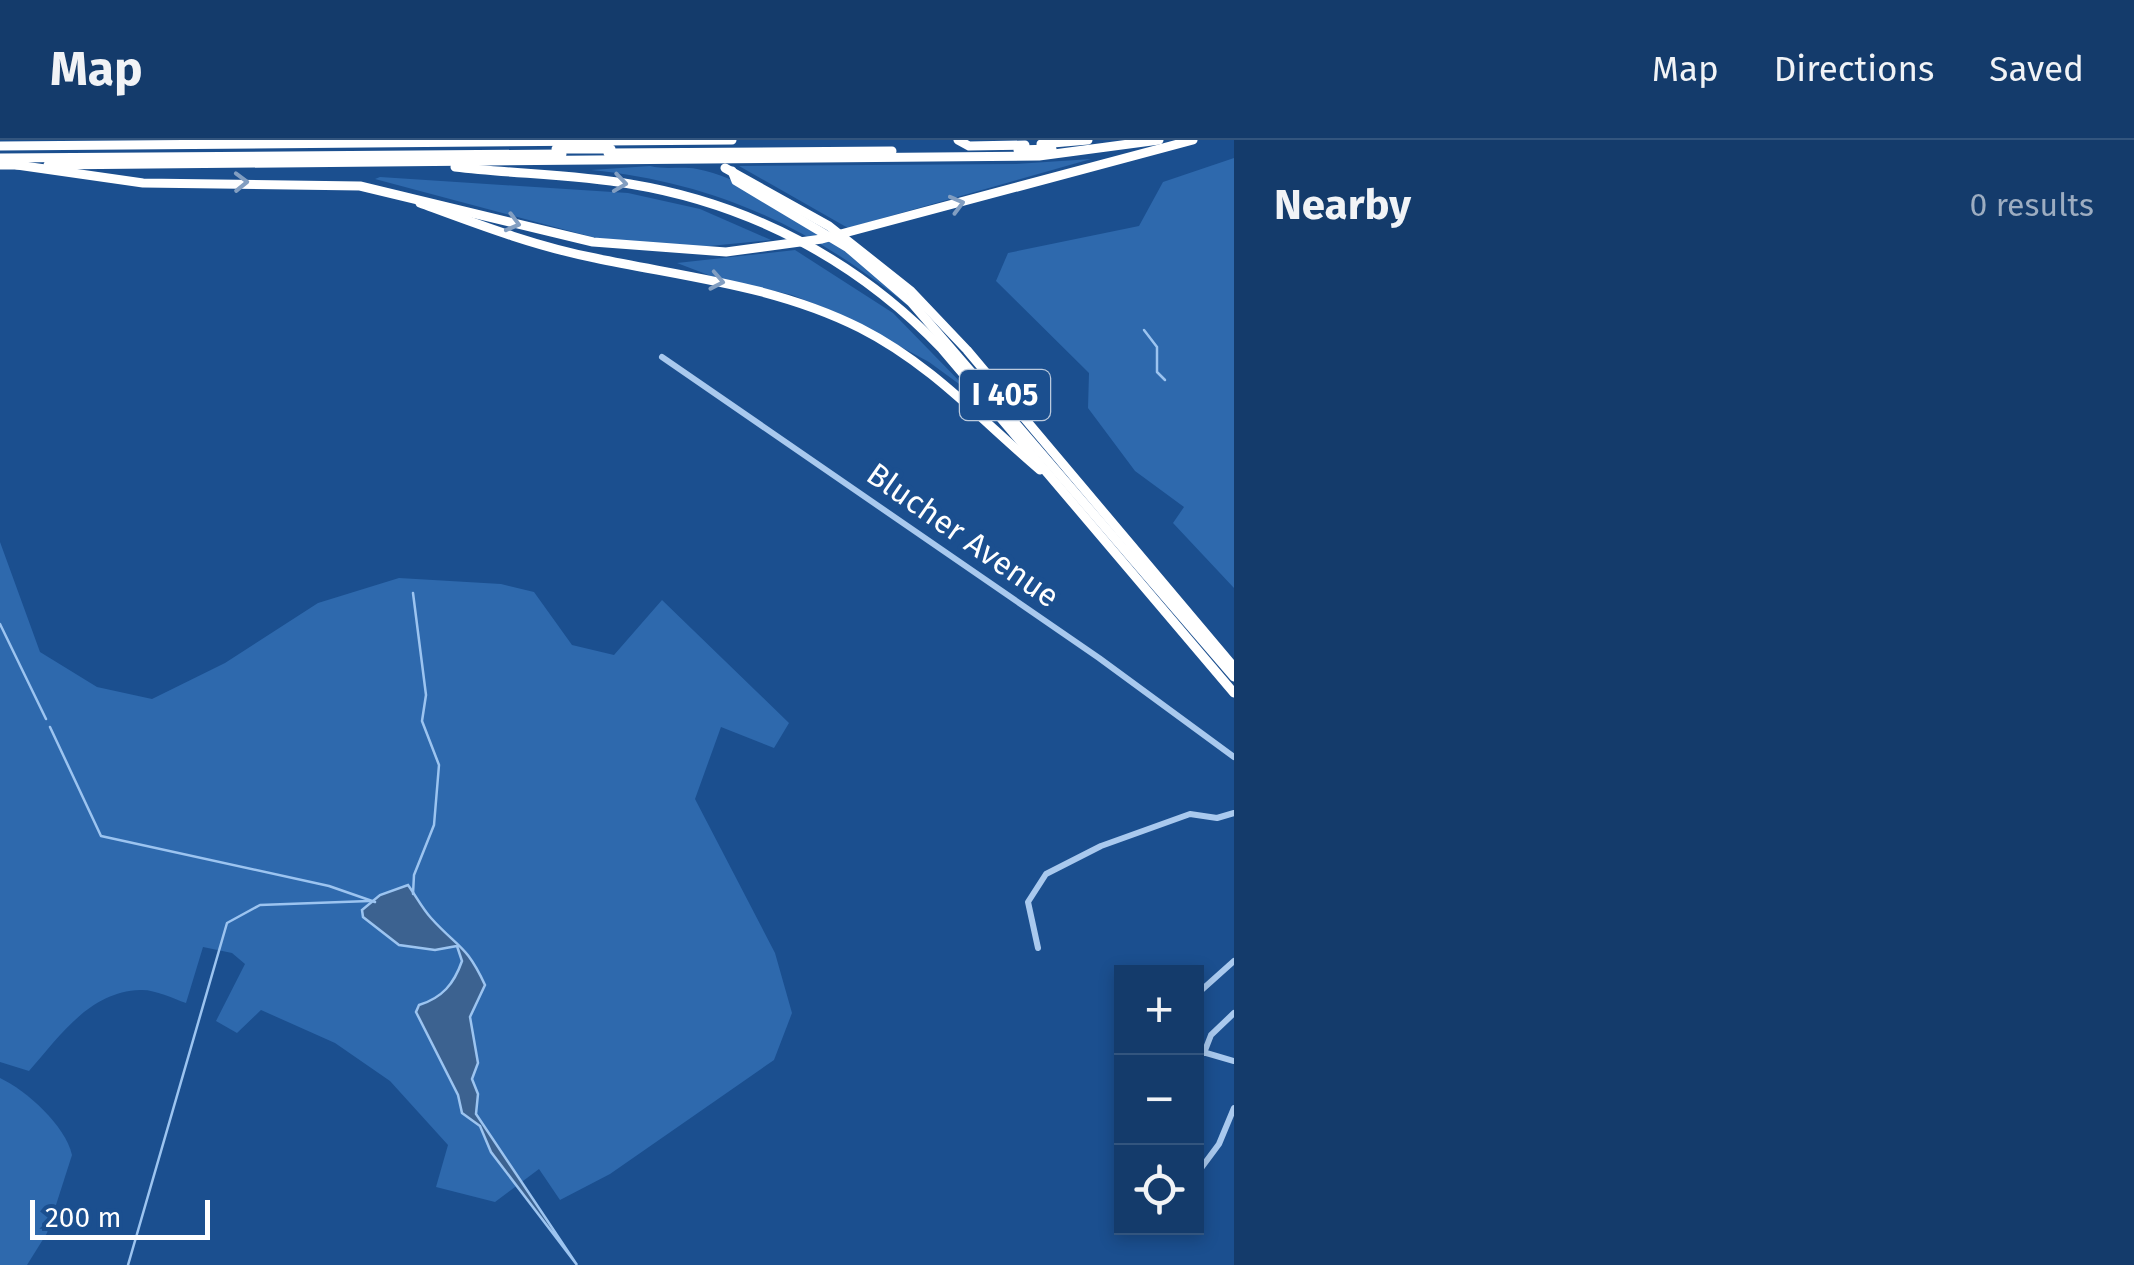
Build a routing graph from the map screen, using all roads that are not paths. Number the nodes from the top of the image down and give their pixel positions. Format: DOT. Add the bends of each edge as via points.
graph roads {
  1 [pos="13,140"];
  2 [pos="732,140"];
  3 [pos="958,140"];
  4 [pos="1088,140"];
  5 [pos="1129,140"];
  6 [pos="1159,140"];
  7 [pos="1193,140"];
  8 [pos="626,141"];
  9 [pos="0,144"];
  10 [pos="0,159"];
  11 [pos="423,162"];
  12 [pos="16,165"];
  13 [pos="385,190"];
  14 [pos="662,357"];
  15 [pos="1064,491"];
  16 [pos="1234,667"];
  17 [pos="1234,677"];
  18 [pos="1234,692"];
  19 [pos="1234,757"];
  20 [pos="1234,812"];
  21 [pos="1038,948"];
  22 [pos="1234,961"];
  23 [pos="1204,988"];
  24 [pos="1234,1013"];
  25 [pos="1204,1045"];
  26 [pos="1204,1052"];
  27 [pos="1234,1061"];
  28 [pos="1234,1108"];
  29 [pos="1204,1164"];
  1 -- 9 [label="highway"];
  2 -- 8 [label="highway"];
  3 -- 4 [label="highway" via="969,146"];
  5 -- 10 [label="highway" via="1004,150"];
  6 -- 11 [label="highway" via="1039,156"];
  13 -- 7 [label="highway, one-way" via="593,242 669,251 768,248"];
  8 -- 9 [label="highway"];
  8 -- 10 [label="highway" via="614,149"];
  10 -- 12 [label="highway"];
  11 -- 12 [label="highway"];
  11 -- 15 [label="highway, one-way" via="656,188 791,235 910,317"];
  12 -- 13 [label="highway, one-way" via="143,183 313,182"];
  13 -- 15 [label="highway, one-way" via="550,248 754,289 834,316 943,381"];
  14 -- 19 [label="street, Blucher Avenue"];
  15 -- 18 [label="highway"];
  16 -- 17 [label="highway, I 405" via="920,300 829,226 728,170 848,248 912,302"];
  20 -- 21 [label="street" via="1217,818 1190,814 1046,874 1028,902"];
  22 -- 23 [label="street"];
  24 -- 25 [label="street"];
  26 -- 27 [label="street"];
  28 -- 29 [label="street"];
}
